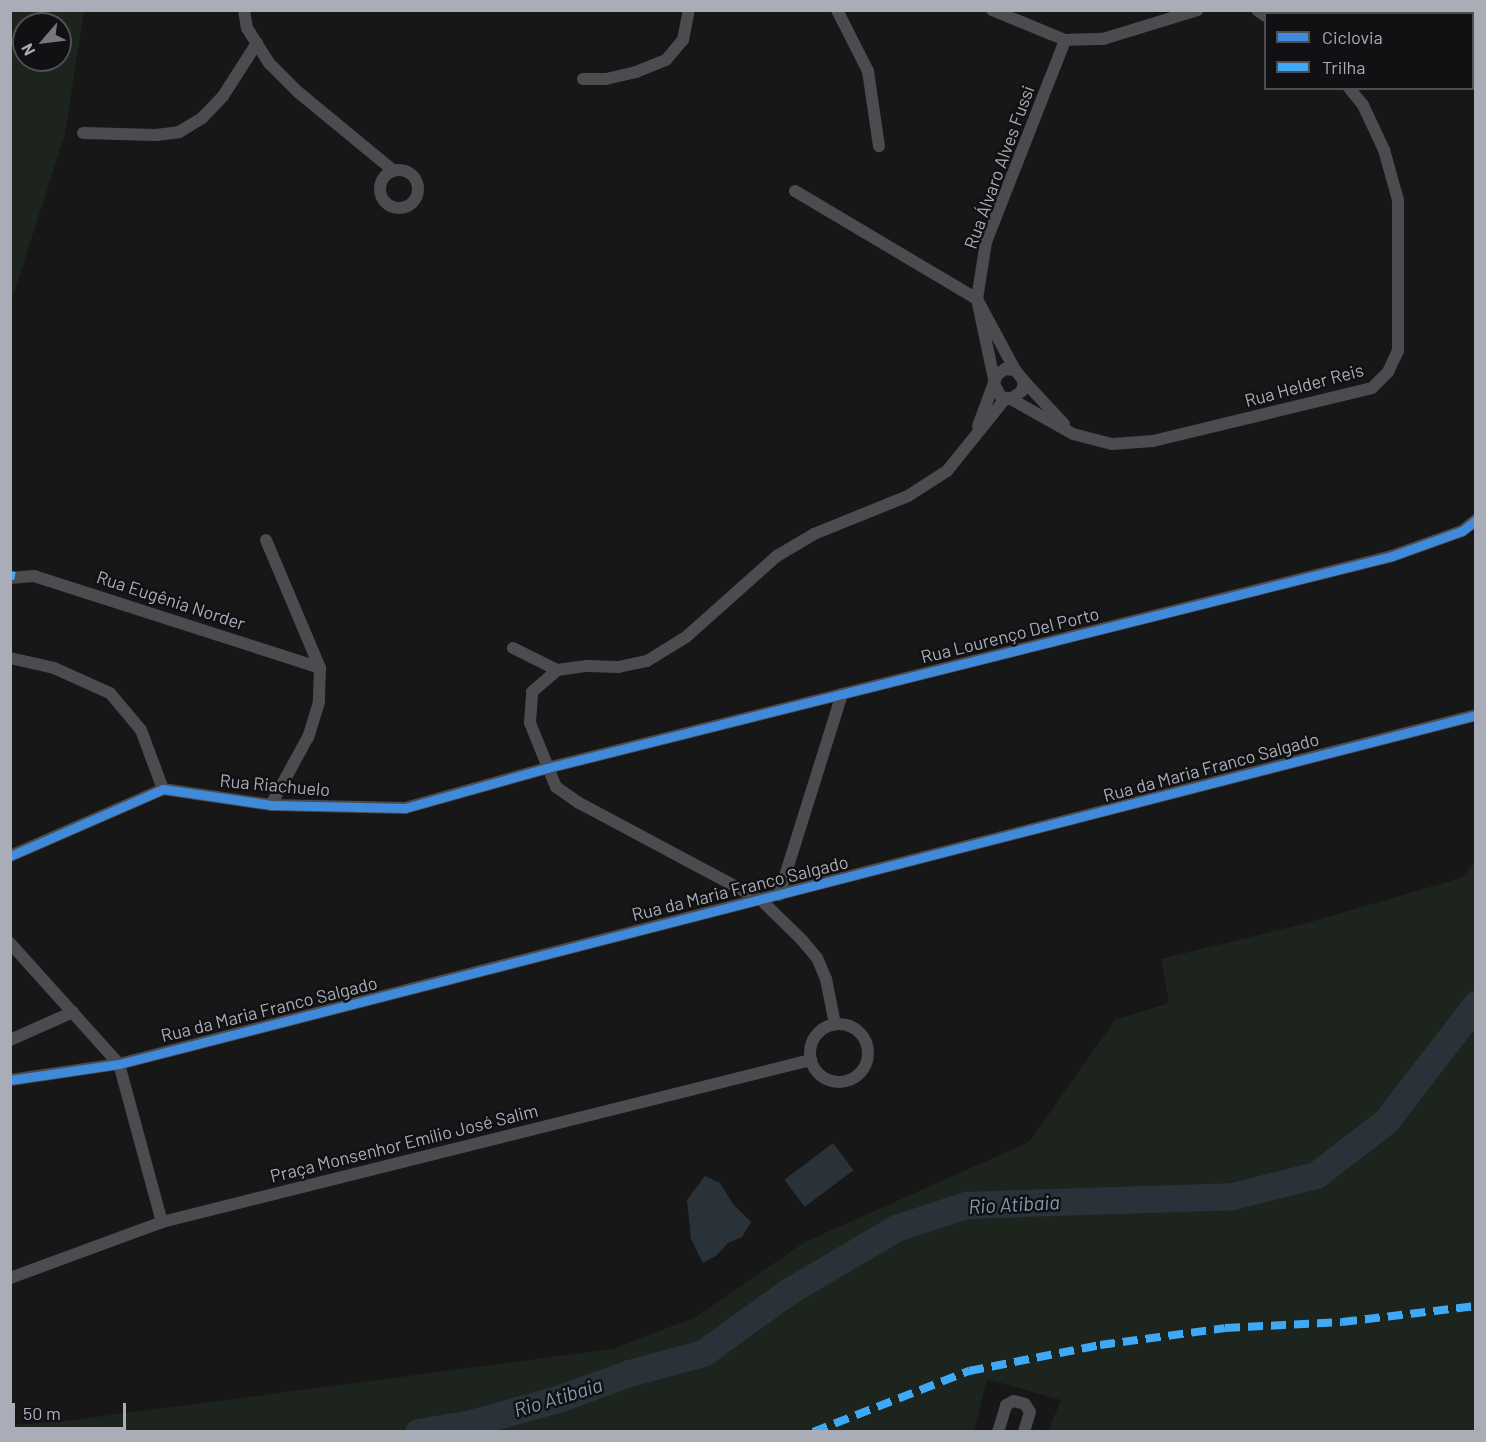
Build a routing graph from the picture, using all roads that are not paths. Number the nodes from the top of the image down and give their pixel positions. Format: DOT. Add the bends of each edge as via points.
graph roads {
  1 [pos="244,10"];
  2 [pos="689,10"];
  3 [pos="837,10"];
  4 [pos="992,10"];
  5 [pos="1198,10"];
  6 [pos="1065,40"];
  7 [pos="257,43"];
  8 [pos="583,79"];
  9 [pos="1351,90"];
  10 [pos="82,133"];
  11 [pos="879,146"];
  12 [pos="394,171"];
  13 [pos="795,191"];
  14 [pos="977,299"];
  15 [pos="1015,370"];
  16 [pos="1024,381"];
  17 [pos="994,382"];
  18 [pos="1008,398"];
  19 [pos="1073,434"];
  20 [pos="974,436"];
  21 [pos="1476,520"];
  22 [pos="266,540"];
  23 [pos="10,578"];
  24 [pos="513,648"];
  25 [pos="10,658"];
  26 [pos="320,668"];
  27 [pos="557,670"];
  28 [pos="842,694"];
  29 [pos="1476,715"];
  30 [pos="547,768"];
  31 [pos="163,789"];
  32 [pos="271,805"];
  33 [pos="10,856"];
  34 [pos="779,896"];
  35 [pos="761,900"];
  36 [pos="10,943"];
  37 [pos="74,1012"];
  38 [pos="835,1024"];
  39 [pos="10,1040"];
  40 [pos="811,1060"];
  41 [pos="119,1064"];
  42 [pos="10,1080"];
  43 [pos="162,1222"];
  44 [pos="10,1278"];
  45 [pos="998,1431"];
  46 [pos="1024,1431"];
  1 -- 7 [label="street" via="247,28"];
  2 -- 8 [label="street" via="683,40 666,60 606,79"];
  3 -- 11 [label="street" via="868,71"];
  4 -- 6 [label="street"];
  5 -- 6 [label="street" via="1103,39"];
  6 -- 14 [label="street, Rua Álvaro Alves Fussi" via="986,242"];
  7 -- 10 [label="street" via="224,96 202,118 179,132"];
  7 -- 12 [label="street" via="269,63 298,92"];
  9 -- 19 [label="street, Rua Helder Reis" via="1363,105 1384,150 1398,200 1398,351 1388,372 1372,388 1347,396 1153,441 1112,444"];
  13 -- 14 [label="street"];
  14 -- 15 [label="street"];
  14 -- 17 [label="street, Rua Álvaro Alves Fussi"];
  15 -- 16 [label="street"];
  15 -- 17 [label="street" via="1005,369"];
  16 -- 18 [label="street" via="1022,391"];
  16 -- 19 [label="street"];
  17 -- 18 [label="street" via="997,393"];
  17 -- 20 [label="street"];
  18 -- 19 [label="street, Rua Helder Reis"];
  18 -- 20 [label="street"];
  20 -- 27 [label="street" via="947,471 908,496 814,534 777,556 686,637 647,661 618,667"];
  21 -- 28 [label="street, Rua Lourenço Del Porto" via="1462,531 1392,556"];
  22 -- 26 [label="street"];
  23 -- 26 [label="street, Rua Eugênia Norder" via="34,576"];
  24 -- 27 [label="street"];
  25 -- 31 [label="street" via="54,668 111,693 141,730"];
  26 -- 32 [label="street" via="319,702 308,737"];
  27 -- 30 [label="street" via="532,692 530,723"];
  28 -- 30 [label="street, Rua Lourenço Del Porto"];
  28 -- 34 [label="street"];
  29 -- 34 [label="street, Rua da Maria Franco Salgado"];
  30 -- 32 [label="street, Rua Riachuelo" via="405,808"];
  30 -- 35 [label="street" via="556,787 579,803"];
  31 -- 32 [label="street, Rua Riachuelo"];
  31 -- 33 [label="street"];
  34 -- 35 [label="street, Rua da Maria Franco Salgado"];
  35 -- 38 [label="street" via="816,958 826,979"];
  35 -- 41 [label="street, Rua da Maria Franco Salgado"];
  36 -- 37 [label="street"];
  37 -- 39 [label="street"];
  37 -- 41 [label="street"];
  38 -- 40 [label="street" via="813,1042"];
  38 -- 40 [label="street" via="851,1027 864,1039 868,1057 865,1067 851,1080 831,1081 822,1076"];
  40 -- 43 [label="street, Praça Monsenhor Emílio José Salim"];
  41 -- 42 [label="street, Rua da Maria Franco Salgado"];
  41 -- 43 [label="street"];
  43 -- 44 [label="street, Praça Monsenhor Emílio José Salim"];
  45 -- 46 [label="street" via="1006,1406 1014,1401 1025,1404 1030,1412"];
}
